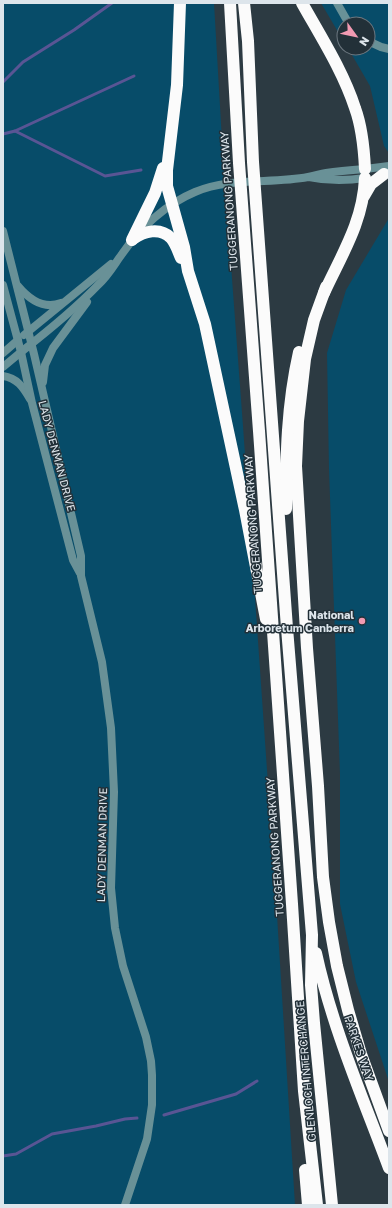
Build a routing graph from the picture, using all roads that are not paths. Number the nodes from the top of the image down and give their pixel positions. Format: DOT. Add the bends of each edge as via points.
graph roads {
  1 [pos="180,3"];
  2 [pos="230,3"];
  3 [pos="244,3"];
  4 [pos="302,3"];
  5 [pos="337,3"];
  6 [pos="344,16"];
  7 [pos="376,45"];
  8 [pos="389,49"];
  9 [pos="170,140"];
  10 [pos="387,170"];
  11 [pos="365,173"];
  12 [pos="363,199"];
  13 [pos="172,205"];
  14 [pos="3,231"];
  15 [pos="132,240"];
  16 [pos="122,254"];
  17 [pos="188,271"];
  18 [pos="107,276"];
  19 [pos="16,284"];
  20 [pos="3,285"];
  21 [pos="326,287"];
  22 [pos="64,302"];
  23 [pos="28,332"];
  24 [pos="18,340"];
  25 [pos="31,344"];
  26 [pos="21,352"];
  27 [pos="3,353"];
  28 [pos="3,367"];
  29 [pos="3,376"];
  30 [pos="42,389"];
  31 [pos="32,403"];
  32 [pos="81,576"];
  33 [pos="287,628"];
  34 [pos="277,689"];
  35 [pos="312,935"];
  36 [pos="304,1091"];
  37 [pos="389,1131"];
  38 [pos="389,1168"];
  39 [pos="125,1205"];
  40 [pos="308,1205"];
  41 [pos="318,1205"];
  42 [pos="332,1205"];
  1 -- 9 [label="highway" via="176,92"];
  2 -- 34 [label="highway, TUGGERANONG PARKWAY"];
  3 -- 33 [label="highway"];
  4 -- 11 [label="highway" via="352,99 362,138"];
  5 -- 6 [label="street"];
  7 -- 8 [label="street"];
  9 -- 13 [label="highway" via="166,180"];
  9 -- 15 [label="highway" via="157,186"];
  10 -- 11 [label="street"];
  10 -- 12 [label="highway" via="371,184"];
  11 -- 12 [label="highway"];
  11 -- 13 [label="street" via="326,173 309,177 217,185 196,191"];
  12 -- 21 [label="highway" via="356,224"];
  13 -- 15 [label="street" via="156,216"];
  13 -- 17 [label="highway"];
  14 -- 19 [label="street, LADY DENMAN DRIVE"];
  15 -- 16 [label="street"];
  15 -- 17 [label="highway" via="154,231 166,235 174,243"];
  16 -- 18 [label="street"];
  16 -- 22 [label="street"];
  17 -- 34 [label="highway" via="205,324 244,502"];
  18 -- 25 [label="street" via="69,314"];
  18 -- 30 [label="street" via="53,348 45,365"];
  19 -- 22 [label="street" via="34,301 53,306"];
  19 -- 23 [label="street, LADY DENMAN DRIVE"];
  20 -- 24 [label="street, LADY DENMAN DRIVE"];
  21 -- 33 [label="highway" via="311,319 292,380 286,452"];
  21 -- 37 [label="highway" via="314,320 305,359 296,466 323,877 337,966 348,1010"];
  22 -- 23 [label="street"];
  23 -- 24 [label="street"];
  23 -- 25 [label="street, LADY DENMAN DRIVE"];
  24 -- 26 [label="street, LADY DENMAN DRIVE"];
  24 -- 27 [label="street"];
  25 -- 26 [label="street"];
  25 -- 30 [label="street, LADY DENMAN DRIVE"];
  26 -- 28 [label="street"];
  26 -- 31 [label="street, LADY DENMAN DRIVE"];
  29 -- 31 [label="street" via="12,378 20,384"];
  30 -- 32 [label="street, LADY DENMAN DRIVE" via="80,556"];
  31 -- 32 [label="street, LADY DENMAN DRIVE" via="73,560"];
  32 -- 39 [label="street, LADY DENMAN DRIVE" via="102,662 111,728 114,792 111,888 115,928 123,966 146,1038 152,1075 152,1105 147,1139"];
  33 -- 35 [label="highway"];
  34 -- 36 [label="highway, TUGGERANONG PARKWAY"];
  35 -- 38 [label="highway, PARKES WAY" via="326,992"];
  35 -- 42 [label="highway, GLENLOCH INTERCHANGE" via="311,985"];
  36 -- 40 [label="highway, GLENLOCH INTERCHANGE" via="303,1141"];
  36 -- 41 [label="highway, GLENLOCH INTERCHANGE"];
}
